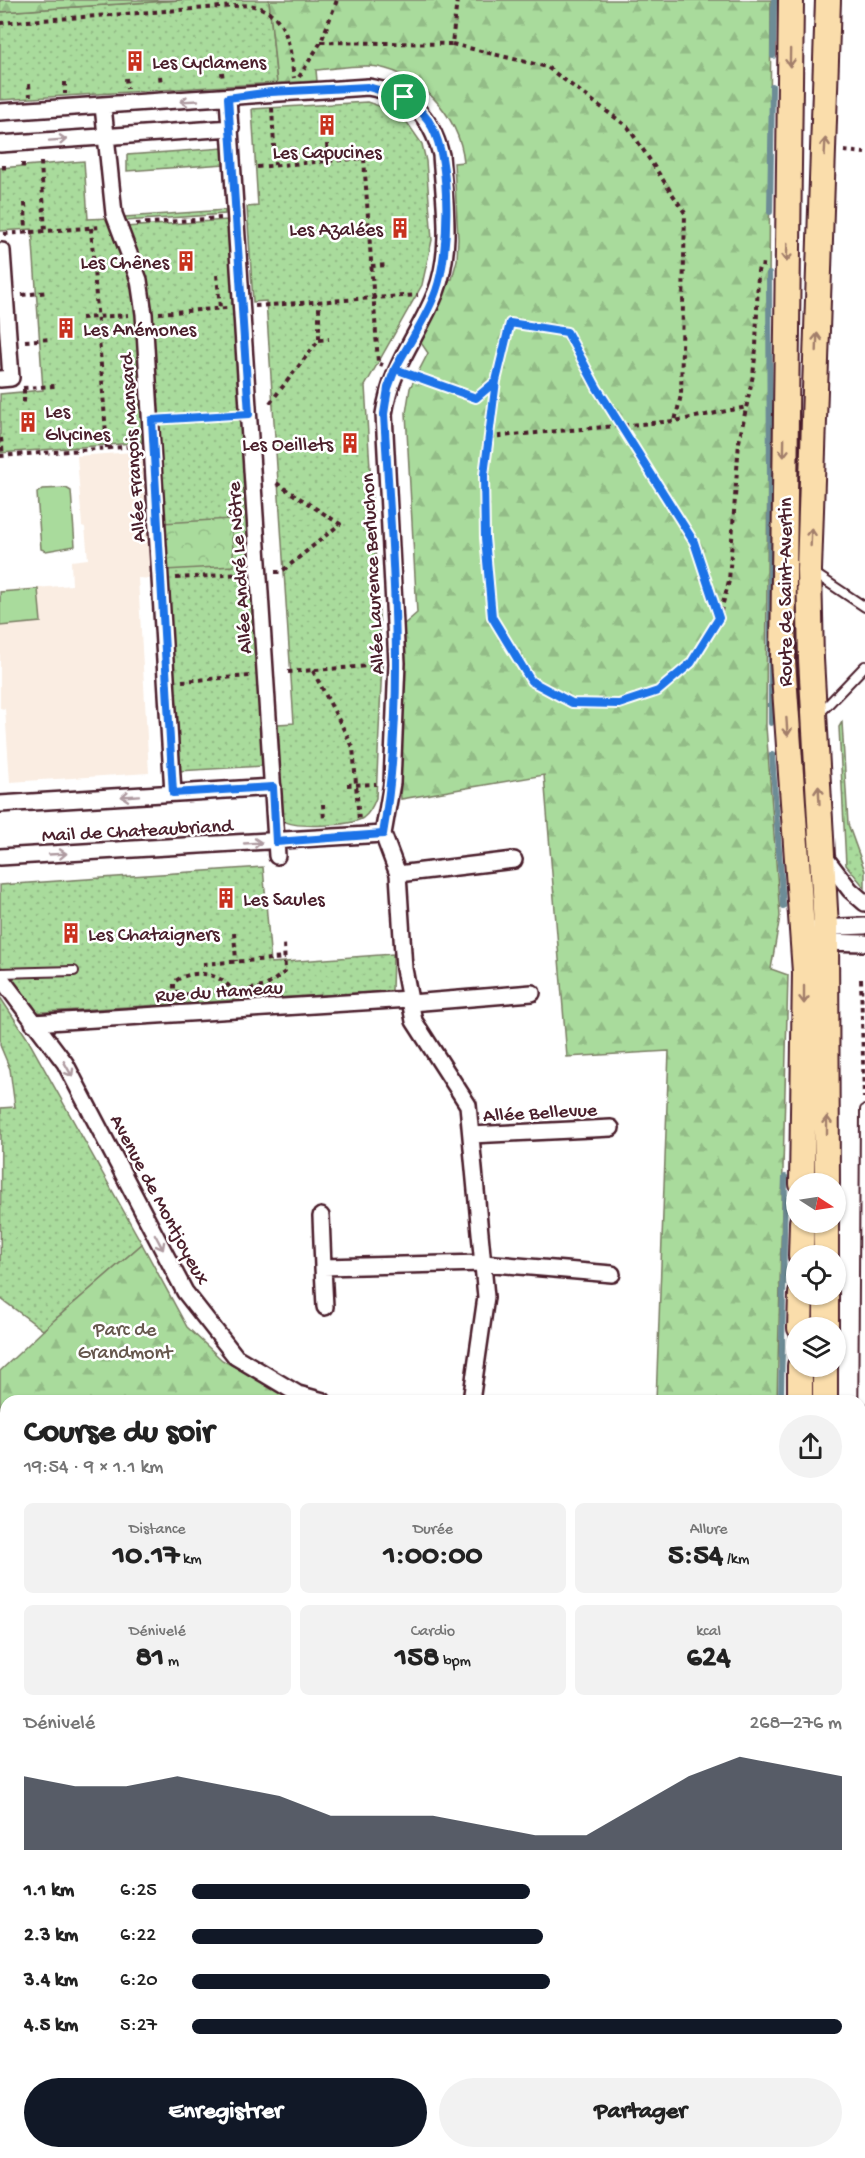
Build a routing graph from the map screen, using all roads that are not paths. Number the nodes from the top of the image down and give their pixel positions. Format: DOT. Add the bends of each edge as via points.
graph roads {
  1 [pos="791,0"];
  2 [pos="828,0"];
  3 [pos="228,98"];
  4 [pos="103,106"];
  5 [pos="0,112"];
  6 [pos="231,128"];
  7 [pos="106,136"];
  8 [pos="0,144"];
  9 [pos="2,251"];
  10 [pos="5,378"];
  11 [pos="810,570"];
  12 [pos="865,607"];
  13 [pos="865,666"];
  14 [pos="814,718"];
  15 [pos="273,787"];
  16 [pos="173,793"];
  17 [pos="0,804"];
  18 [pos="383,834"];
  19 [pos="276,849"];
  20 [pos="822,853"];
  21 [pos="0,857"];
  22 [pos="514,860"];
  23 [pos="398,874"];
  24 [pos="865,903"];
  25 [pos="865,926"];
  26 [pos="826,935"];
  27 [pos="803,937"];
  28 [pos="865,943"];
  29 [pos="75,971"];
  30 [pos="0,975"];
  31 [pos="532,993"];
  32 [pos="410,1001"];
  33 [pos="33,1023"];
  34 [pos="865,1110"];
  35 [pos="611,1128"];
  36 [pos="471,1136"];
  37 [pos="865,1167"];
  38 [pos="802,1173"];
  39 [pos="826,1173"];
  40 [pos="321,1216"];
  41 [pos="863,1238"];
  42 [pos="865,1257"];
  43 [pos="483,1263"];
  44 [pos="323,1267"];
  45 [pos="612,1274"];
  46 [pos="326,1306"];
  47 [pos="800,1377"];
  48 [pos="825,1377"];
  49 [pos="301,1395"];
  50 [pos="472,1395"];
  51 [pos="800,1395"];
  52 [pos="825,1395"];
  53 [pos="863,1395"];
  1 -- 27 [label="main road, Route de Saint-Avertin, one-way" via="783,660"];
  11 -- 2 [label="main road, Route de Saint-Avertin, one-way"];
  3 -- 4 [label="street, Allée Laurence Berluchon, one-way"];
  3 -- 6 [label="street, Allée André Le Nôtre"];
  3 -- 18 [label="street, Allée Laurence Berluchon" via="271,92 385,89 419,109 431,125 441,155 446,257 435,294 395,369 384,414 398,663 392,783"];
  4 -- 5 [label="street, Allée Laurence Berluchon"];
  4 -- 7 [label="street, Allée François Mansard"];
  6 -- 7 [label="street"];
  6 -- 15 [label="street, Allée André Le Nôtre"];
  8 -- 7 [label="street, one-way"];
  7 -- 16 [label="street, Allée François Mansard" via="114,214 139,280 152,420"];
  9 -- 10 [label="street" via="8,342"];
  11 -- 12 [label="lane"];
  11 -- 14 [label="main road, Route de Saint-Avertin"];
  13 -- 14 [label="lane"];
  20 -- 14 [label="main road, Route de Saint-Avertin, one-way"];
  15 -- 16 [label="street, Mail de Chateaubriand"];
  15 -- 19 [label="street, Allée André Le Nôtre"];
  16 -- 17 [label="street, Mail de Chateaubriand, one-way"];
  18 -- 19 [label="street, Mail de Chateaubriand" via="360,834"];
  18 -- 23 [label="street, Allée Bellevue"];
  21 -- 19 [label="street, Mail de Chateaubriand, one-way"];
  20 -- 24 [label="street" via="849,890"];
  20 -- 26 [label="main road, Route de Saint-Avertin"];
  22 -- 23 [label="street"];
  23 -- 32 [label="street, Allée Bellevue"];
  25 -- 26 [label="street"];
  26 -- 27 [label="street"];
  26 -- 28 [label="street"];
  39 -- 26 [label="main road, Route de Saint-Avertin, one-way"];
  27 -- 38 [label="main road, Route de Saint-Avertin, one-way"];
  29 -- 30 [label="lane"];
  30 -- 33 [label="street, Avenue de Montjoyeux"];
  31 -- 32 [label="street"];
  32 -- 33 [label="street, Rue du Hameau"];
  32 -- 36 [label="street, Allée Bellevue" via="414,1021 468,1105"];
  33 -- 49 [label="street, Avenue de Montjoyeux, one-way" via="65,1063 185,1292 236,1357"];
  34 -- 37 [label="lane"];
  35 -- 36 [label="street, Allée Bellevue"];
  36 -- 43 [label="street, Allée Bellevue"];
  37 -- 41 [label="lane"];
  40 -- 44 [label="street"];
  41 -- 42 [label="lane"];
  41 -- 53 [label="lane"];
  43 -- 44 [label="street"];
  43 -- 45 [label="street"];
  43 -- 50 [label="street, Allée Bellevue" via="486,1297"];
  44 -- 46 [label="street"];
  47 -- 51 [label="main road"];
  48 -- 52 [label="main road"];
}
